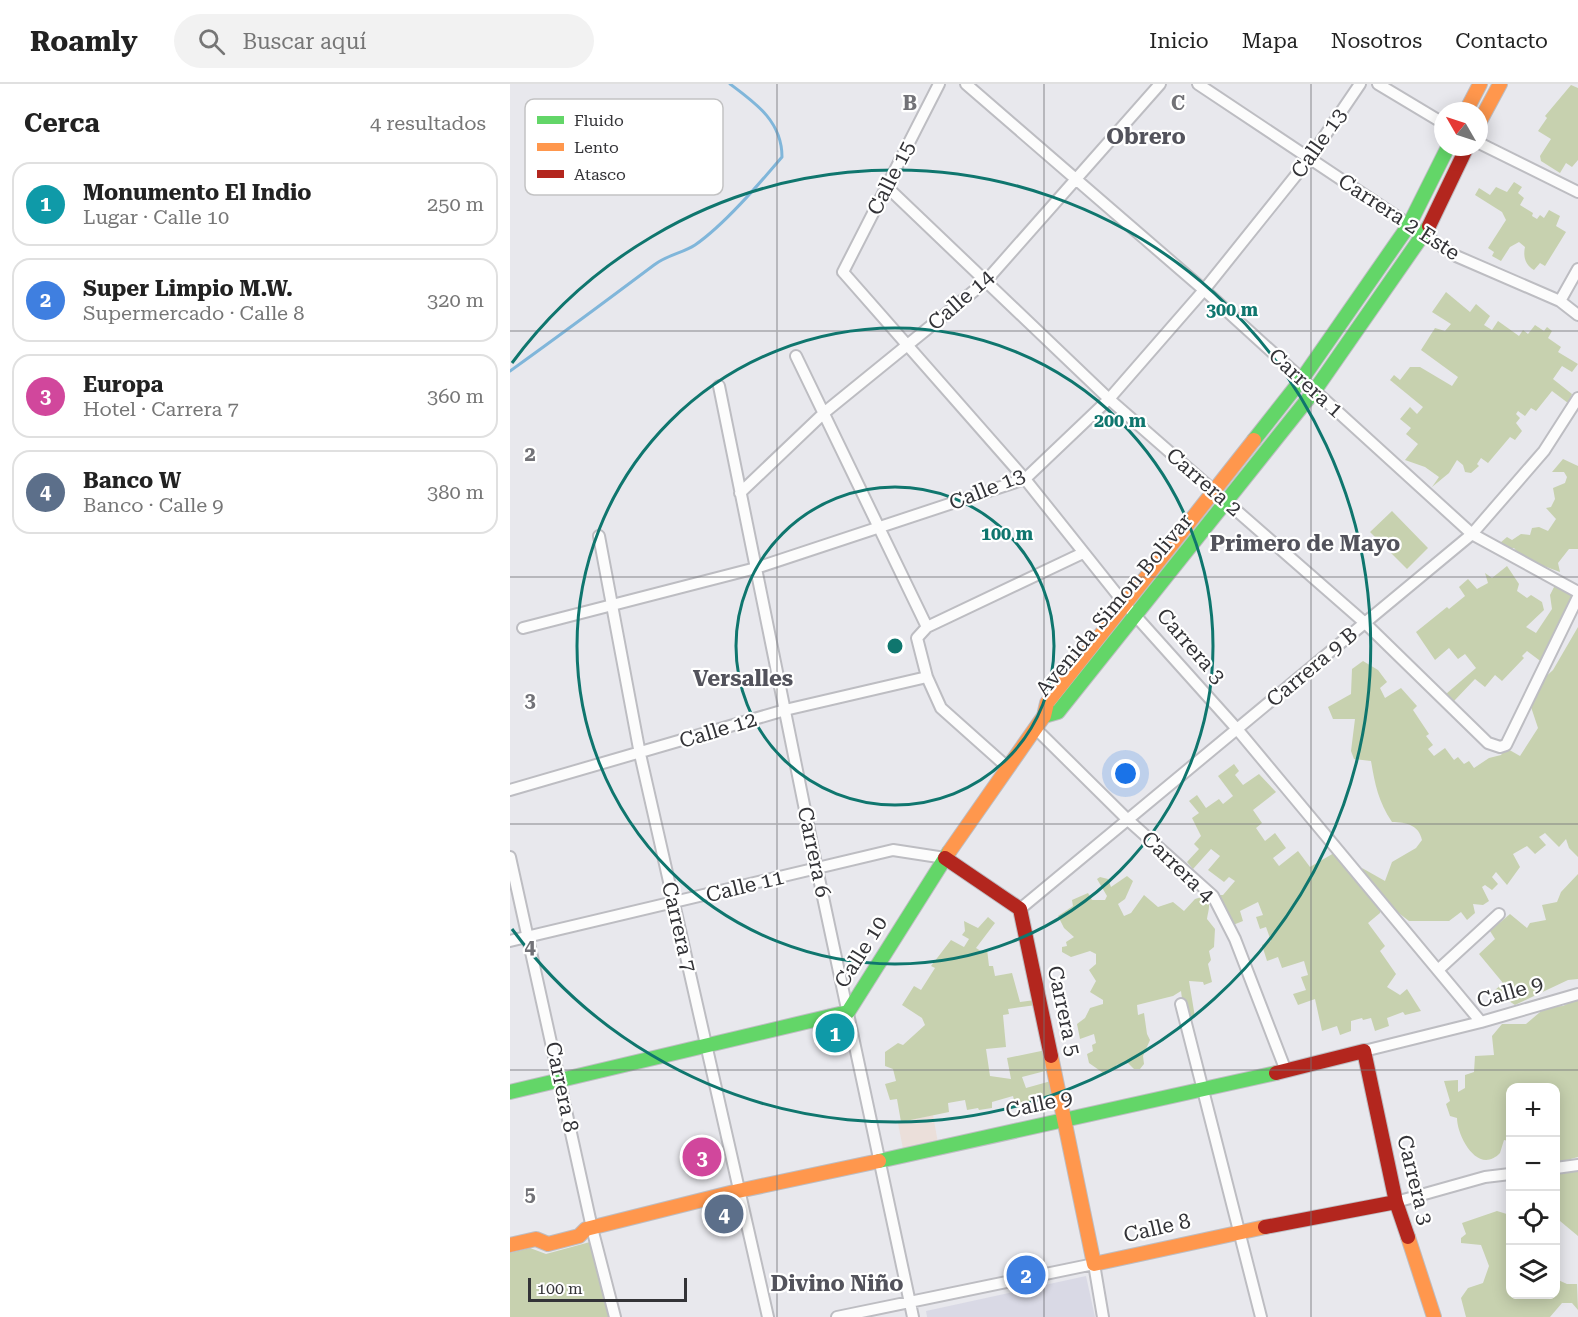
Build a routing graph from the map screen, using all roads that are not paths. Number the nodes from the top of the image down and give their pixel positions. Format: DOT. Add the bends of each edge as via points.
graph roads {
  1 [pos="939,84"];
  2 [pos="966,84"];
  3 [pos="1160,84"];
  4 [pos="1198,84"];
  5 [pos="1360,84"];
  6 [pos="1378,84"];
  7 [pos="1480,84"];
  8 [pos="1500,84"];
  9 [pos="1471,102"];
  10 [pos="1488,106"];
  11 [pos="1434,118"];
  12 [pos="1488,147"];
  13 [pos="1443,156"];
  14 [pos="1463,156"];
  15 [pos="1309,159"];
  16 [pos="1075,181"];
  17 [pos="886,186"];
  18 [pos="1578,192"];
  19 [pos="1408,225"];
  20 [pos="1424,235"];
  21 [pos="1578,269"];
  22 [pos="843,272"];
  23 [pos="985,282"];
  24 [pos="1204,290"];
  25 [pos="1560,301"];
  26 [pos="1578,315"];
  27 [pos="909,345"];
  28 [pos="796,356"];
  29 [pos="1302,379"];
  30 [pos="719,386"];
  31 [pos="1315,390"];
  32 [pos="1578,398"];
  33 [pos="1109,399"];
  34 [pos="825,412"];
  35 [pos="1025,479"];
  36 [pos="1214,490"];
  37 [pos="740,493"];
  38 [pos="1226,501"];
  39 [pos="881,528"];
  40 [pos="1472,534"];
  41 [pos="599,536"];
  42 [pos="1083,553"];
  43 [pos="756,568"];
  44 [pos="1578,595"];
  45 [pos="1124,603"];
  46 [pos="611,607"];
  47 [pos="1134,613"];
  48 [pos="1365,623"];
  49 [pos="927,627"];
  50 [pos="523,628"];
  51 [pos="927,677"];
  52 [pos="785,710"];
  53 [pos="1044,717"];
  54 [pos="1035,728"];
  55 [pos="1237,729"];
  56 [pos="640,754"];
  57 [pos="1006,766"];
  58 [pos="510,790"];
  59 [pos="1128,820"];
  60 [pos="510,857"];
  61 [pos="945,858"];
  62 [pos="816,868"];
  63 [pos="674,903"];
  64 [pos="1020,909"];
  65 [pos="1499,914"];
  66 [pos="529,936"];
  67 [pos="510,941"];
  68 [pos="1438,970"];
  69 [pos="1578,994"];
  70 [pos="1181,1004"];
  71 [pos="848,1012"];
  72 [pos="1481,1022"];
  73 [pos="706,1047"];
  74 [pos="1364,1051"];
  75 [pos="1286,1071"];
  76 [pos="561,1080"];
  77 [pos="1203,1091"];
  78 [pos="510,1092"];
  79 [pos="1066,1120"];
  80 [pos="880,1160"];
  81 [pos="1578,1165"];
  82 [pos="1560,1167"];
  83 [pos="1506,1175"];
  84 [pos="738,1191"];
  85 [pos="1396,1202"];
  86 [pos="592,1228"];
  87 [pos="1241,1231"];
  88 [pos="510,1245"];
  89 [pos="1094,1264"];
  90 [pos="910,1301"];
  91 [pos="615,1317"];
  92 [pos="768,1317"];
  93 [pos="837,1317"];
  94 [pos="914,1317"];
  95 [pos="1103,1317"];
  96 [pos="1261,1317"];
  97 [pos="1434,1317"];
  1 -- 17 [label="street, Calle 15"];
  2 -- 16 [label="street, Carrera 1"];
  3 -- 16 [label="street, Calle 14"];
  4 -- 15 [label="street, Carrera 2 Este"];
  5 -- 15 [label="street, Calle 13"];
  6 -- 11 [label="street"];
  7 -- 9 [label="main road"];
  8 -- 10 [label="main road"];
  12 -- 18 [label="street"];
  13 -- 19 [label="main road, Avenida Simon Bolivar"];
  14 -- 20 [label="main road, Avenida Simon Bolivar"];
  15 -- 19 [label="street, Carrera 2 Este"];
  15 -- 24 [label="street, Calle 13"];
  16 -- 23 [label="street, Calle 14"];
  16 -- 24 [label="street, Carrera 1"];
  17 -- 22 [label="street, Calle 15"];
  17 -- 23 [label="street, Carrera 2"];
  19 -- 20 [label="street, Carrera 2 Este"];
  19 -- 29 [label="main road, Avenida Simon Bolivar"];
  20 -- 25 [label="street, Carrera 2 Este" via="1456,256"];
  20 -- 31 [label="main road, Avenida Simon Bolivar"];
  21 -- 25 [label="street"];
  22 -- 27 [label="street, Carrera 3"];
  23 -- 27 [label="street, Calle 14"];
  23 -- 33 [label="street, Carrera 2"];
  24 -- 29 [label="street, Carrera 1"];
  24 -- 33 [label="street, Calle 13"];
  25 -- 26 [label="street, Carrera 2 Este"];
  27 -- 34 [label="street, Calle 14"];
  27 -- 35 [label="street, Carrera 3"];
  28 -- 34 [label="street"];
  29 -- 31 [label="street, Carrera 1"];
  29 -- 36 [label="main road, Avenida Simon Bolivar"];
  30 -- 37 [label="street, Carrera 6"];
  31 -- 38 [label="main road, Avenida Simon Bolivar"];
  31 -- 40 [label="street, Carrera 1"];
  32 -- 40 [label="street, Carrera 9 B" via="1544,451"];
  33 -- 35 [label="street, Calle 13"];
  33 -- 36 [label="street, Carrera 2"];
  34 -- 37 [label="street, Calle 14"];
  34 -- 39 [label="street"];
  35 -- 39 [label="street, Calle 13"];
  35 -- 42 [label="street, Carrera 3"];
  36 -- 38 [label="street, Carrera 2"];
  36 -- 45 [label="main road, Avenida Simon Bolivar"];
  37 -- 43 [label="street, Carrera 6"];
  38 -- 47 [label="main road, Avenida Simon Bolivar"];
  38 -- 48 [label="street, Carrera 2"];
  39 -- 43 [label="street, Calle 13"];
  39 -- 49 [label="street"];
  40 -- 44 [label="street, Carrera 1"];
  40 -- 48 [label="street, Carrera 9 B"];
  41 -- 46 [label="street, Carrera 7"];
  42 -- 45 [label="street, Carrera 3"];
  42 -- 49 [label="street"];
  43 -- 46 [label="street, Calle 13"];
  43 -- 52 [label="street, Carrera 6"];
  44 -- 48 [label="street, Carrera 2" via="1506,745 1500,747 1488,743"];
  45 -- 47 [label="street, Carrera 3"];
  45 -- 53 [label="main road, Avenida Simon Bolivar" via="1047,703"];
  46 -- 50 [label="street, Calle 13"];
  46 -- 56 [label="street, Carrera 7"];
  47 -- 53 [label="main road, Avenida Simon Bolivar" via="1058,712"];
  47 -- 55 [label="street, Carrera 3"];
  48 -- 55 [label="street, Carrera 9 B"];
  49 -- 51 [label="street" via="917,638"];
  51 -- 52 [label="street, Calle 12"];
  51 -- 57 [label="street" via="941,708"];
  52 -- 56 [label="street, Calle 12"];
  52 -- 62 [label="street, Carrera 6"];
  53 -- 54 [label="main road, Calle 10"];
  54 -- 57 [label="main road, Calle 10"];
  54 -- 59 [label="street, Carrera 4"];
  55 -- 59 [label="street, Carrera 9 B"];
  55 -- 68 [label="street, Carrera 3"];
  56 -- 58 [label="street, Calle 12"];
  56 -- 63 [label="street, Carrera 7"];
  57 -- 61 [label="main road, Calle 10"];
  59 -- 64 [label="street, Carrera 9 B"];
  59 -- 75 [label="street, Carrera 4" via="1213,896 1235,939"];
  60 -- 66 [label="street, Carrera 8"];
  61 -- 62 [label="street, Calle 11" via="893,850"];
  61 -- 64 [label="main road"];
  61 -- 71 [label="main road, Calle 10"];
  62 -- 63 [label="street, Calle 11"];
  62 -- 71 [label="street, Carrera 6"];
  63 -- 66 [label="street, Calle 11"];
  63 -- 73 [label="street, Carrera 7"];
  64 -- 79 [label="main road, Carrera 5"];
  65 -- 68 [label="street"];
  66 -- 67 [label="street, Calle 11"];
  66 -- 76 [label="street, Carrera 8"];
  68 -- 72 [label="street, Carrera 3"];
  69 -- 72 [label="street, Calle 9"];
  70 -- 77 [label="street"];
  71 -- 73 [label="main road, Calle 10"];
  71 -- 80 [label="street, Carrera 6"];
  72 -- 74 [label="street, Calle 9"];
  73 -- 76 [label="main road, Calle 10"];
  73 -- 84 [label="street, Carrera 7"];
  74 -- 75 [label="main road, Calle 9"];
  74 -- 85 [label="main road, Carrera 3"];
  75 -- 77 [label="main road, Calle 9"];
  76 -- 78 [label="main road, Calle 10"];
  76 -- 86 [label="street, Carrera 8"];
  77 -- 79 [label="main road, Calle 9"];
  77 -- 87 [label="street"];
  79 -- 80 [label="main road, Calle 9"];
  79 -- 89 [label="main road, Carrera 5"];
  80 -- 84 [label="main road, Calle 9"];
  80 -- 90 [label="street, Carrera 6"];
  81 -- 82 [label="street"];
  83 -- 85 [label="street, Calle 8"];
  84 -- 86 [label="main road, Calle 9"];
  84 -- 92 [label="street, Carrera 7"];
  85 -- 87 [label="main road, Calle 8"];
  85 -- 97 [label="main road, Carrera 3"];
  86 -- 88 [label="main road, Calle 9" via="579,1236 548,1244 536,1239"];
  86 -- 91 [label="street, Carrera 8"];
  87 -- 89 [label="main road, Calle 8"];
  87 -- 96 [label="street"];
  89 -- 90 [label="street, Calle 8"];
  89 -- 95 [label="street, Carrera 5"];
  90 -- 93 [label="street, Calle 8"];
  90 -- 94 [label="street, Carrera 6"];
}
